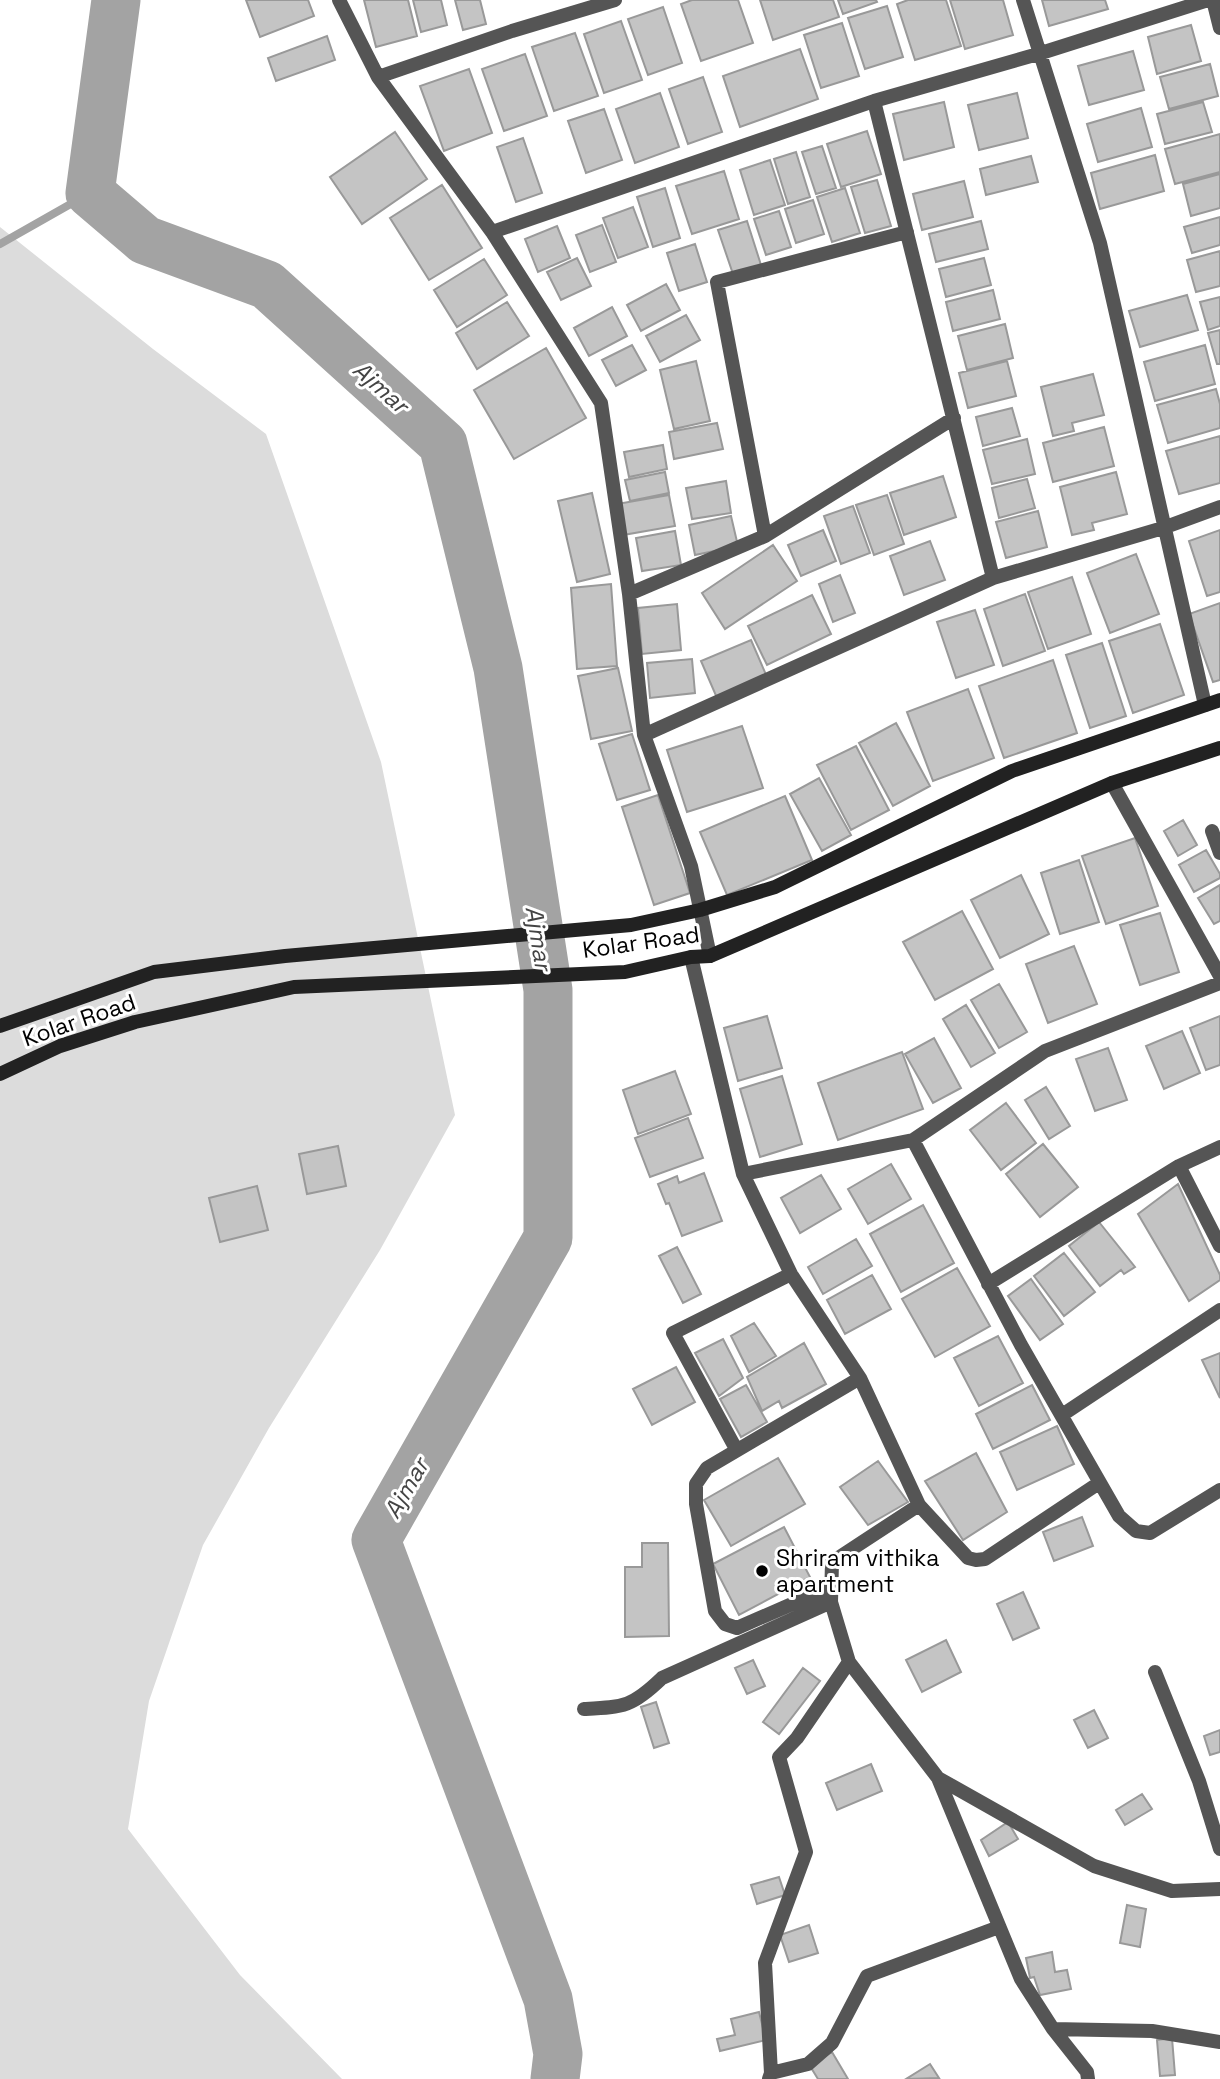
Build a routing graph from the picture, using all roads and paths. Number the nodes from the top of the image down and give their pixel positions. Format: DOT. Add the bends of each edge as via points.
graph roads {
  1 [pos="339,0"];
  2 [pos="615,0"];
  3 [pos="1023,0"];
  4 [pos="1210,0"];
  5 [pos="1220,28"];
  6 [pos="1038,54"];
  7 [pos="377,77"];
  8 [pos="874,101"];
  9 [pos="492,232"];
  10 [pos="907,232"];
  11 [pos="954,418"];
  12 [pos="1220,507"];
  13 [pos="1163,528"];
  14 [pos="765,536"];
  15 [pos="993,578"];
  16 [pos="629,594"];
  17 [pos="1220,700"];
  18 [pos="1205,705"];
  19 [pos="644,735"];
  20 [pos="1220,748"];
  21 [pos="1112,783"];
  22 [pos="1212,831"];
  23 [pos="1220,853"];
  24 [pos="700,910"];
  25 [pos="710,956"];
  26 [pos="691,957"];
  27 [pos="1220,976"];
  28 [pos="1220,983"];
  29 [pos="0,1026"];
  30 [pos="0,1074"];
  31 [pos="913,1140"];
  32 [pos="1220,1147"];
  33 [pos="1178,1166"];
  34 [pos="743,1174"];
  35 [pos="1220,1246"];
  36 [pos="791,1274"];
  37 [pos="988,1284"];
  38 [pos="1220,1310"];
  39 [pos="860,1378"];
  40 [pos="1062,1415"];
  41 [pos="736,1449"];
  42 [pos="1099,1483"];
  43 [pos="1220,1490"];
  44 [pos="919,1505"];
  45 [pos="831,1587"];
  46 [pos="831,1602"];
  47 [pos="849,1662"];
  48 [pos="1155,1672"];
  49 [pos="584,1709"];
  50 [pos="939,1778"];
  51 [pos="1220,1849"];
  52 [pos="1220,1889"];
  53 [pos="999,1927"];
  54 [pos="1053,2029"];
  55 [pos="1220,2042"];
  56 [pos="770,2076"];
  57 [pos="1088,2079"];
  1 -- 7 [label="street"];
  2 -- 7 [label="street"];
  3 -- 6 [label="street"];
  4 -- 5 [label="street"];
  4 -- 6 [label="street"];
  6 -- 8 [label="street"];
  6 -- 13 [label="street" via="1100,243"];
  7 -- 9 [label="street"];
  8 -- 9 [label="street"];
  8 -- 10 [label="street"];
  9 -- 16 [label="street" via="600,403"];
  10 -- 11 [label="street"];
  10 -- 14 [label="street" via="718,282"];
  11 -- 14 [label="street"];
  11 -- 15 [label="street"];
  12 -- 13 [label="street"];
  13 -- 15 [label="street"];
  13 -- 18 [label="street"];
  14 -- 16 [label="street"];
  15 -- 19 [label="street"];
  16 -- 19 [label="street"];
  17 -- 18 [label="main road, Kolar Road"];
  18 -- 24 [label="main road, Kolar Road" via="1012,771 775,887"];
  19 -- 24 [label="street" via="691,866"];
  20 -- 21 [label="main road, Kolar Road"];
  21 -- 25 [label="main road, Kolar Road"];
  21 -- 27 [label="street"];
  22 -- 23 [label="street"];
  24 -- 25 [label="street"];
  24 -- 29 [label="main road, Kolar Road" via="631,925 154,972"];
  25 -- 26 [label="main road, Kolar Road"];
  26 -- 30 [label="main road, Kolar Road" via="625,972 294,987 135,1022 60,1046"];
  26 -- 34 [label="street"];
  28 -- 31 [label="street" via="1045,1051"];
  31 -- 34 [label="street"];
  31 -- 37 [label="street"];
  32 -- 33 [label="street"];
  33 -- 35 [label="street"];
  33 -- 37 [label="street"];
  34 -- 36 [label="street"];
  36 -- 39 [label="street"];
  36 -- 41 [label="street" via="673,1333"];
  37 -- 40 [label="street"];
  38 -- 40 [label="street"];
  39 -- 41 [label="street"];
  39 -- 44 [label="street"];
  40 -- 42 [label="street"];
  41 -- 45 [label="street" via="707,1468 696,1483 715,1611 725,1625 737,1628"];
  42 -- 43 [label="street" via="1119,1516 1136,1531 1150,1533"];
  42 -- 44 [label="street" via="985,1559 968,1558"];
  44 -- 45 [label="street" via="832,1562"];
  45 -- 46 [label="street"];
  46 -- 47 [label="street"];
  46 -- 49 [label="street" via="662,1678 643,1697 623,1707"];
  47 -- 50 [label="street"];
  47 -- 56 [label="street" via="779,1757 806,1852 765,1963"];
  48 -- 51 [label="street" via="1199,1781"];
  50 -- 52 [label="street" via="1094,1866 1172,1891"];
  50 -- 53 [label="street"];
  53 -- 54 [label="street" via="1021,1979"];
  53 -- 56 [label="street" via="867,1976 832,2043 808,2064"];
  54 -- 55 [label="street" via="1152,2031"];
  54 -- 57 [label="street"];
}
